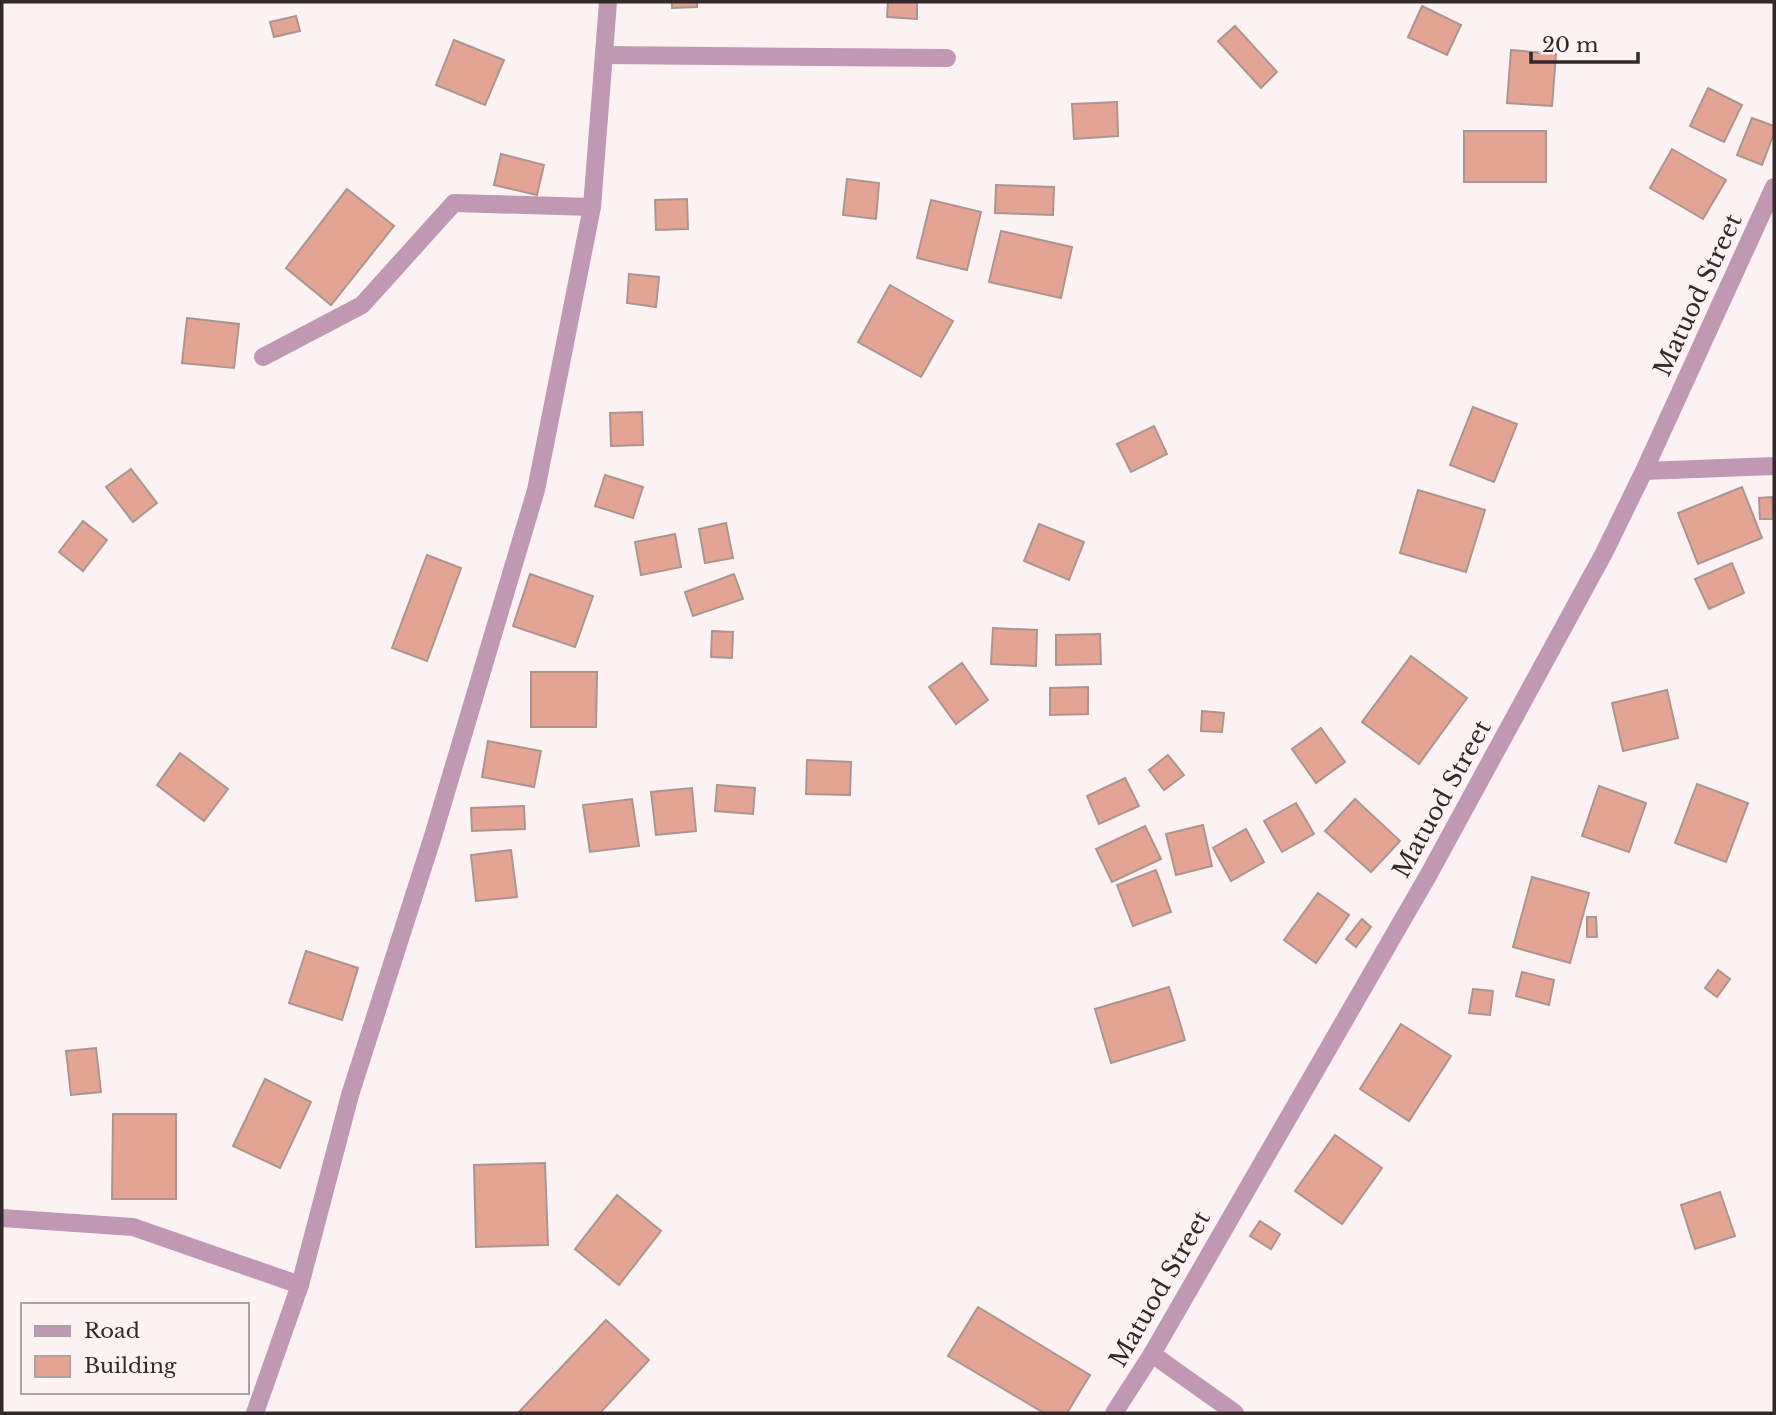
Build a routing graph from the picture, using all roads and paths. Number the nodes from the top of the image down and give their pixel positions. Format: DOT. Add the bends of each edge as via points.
graph roads {
  1 [pos="608,2"];
  2 [pos="604,55"];
  3 [pos="947,58"];
  4 [pos="1774,187"];
  5 [pos="592,207"];
  6 [pos="263,357"];
  7 [pos="1774,466"];
  8 [pos="1644,471"];
  9 [pos="2,1218"];
  10 [pos="300,1285"];
  11 [pos="1152,1354"];
  12 [pos="255,1413"];
  13 [pos="1114,1413"];
  14 [pos="1235,1413"];
  1 -- 2 [label="street"];
  2 -- 3 [label="street"];
  2 -- 5 [label="street"];
  4 -- 8 [label="street, Matuod Street"];
  5 -- 6 [label="street" via="454,203 362,305"];
  5 -- 10 [label="street" via="536,490 350,1094"];
  7 -- 8 [label="street"];
  8 -- 11 [label="street, Matuod Street" via="1429,874"];
  9 -- 10 [label="street" via="134,1227"];
  10 -- 12 [label="street"];
  11 -- 13 [label="street, Matuod Street"];
  11 -- 14 [label="street"];
}
